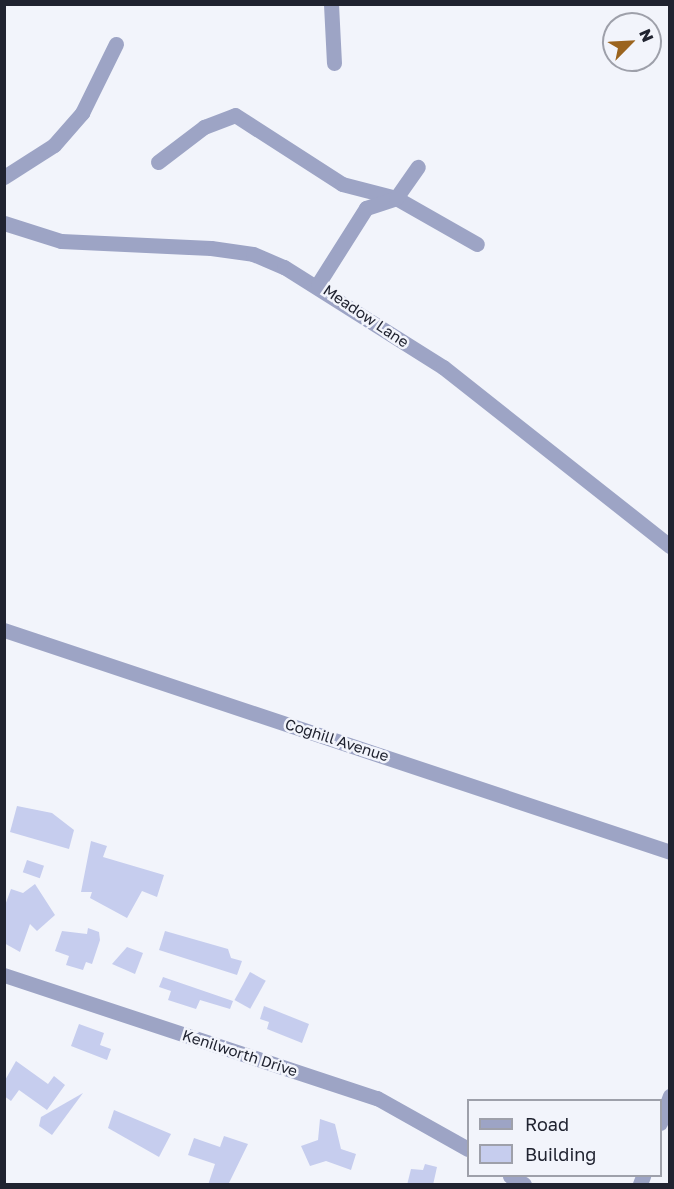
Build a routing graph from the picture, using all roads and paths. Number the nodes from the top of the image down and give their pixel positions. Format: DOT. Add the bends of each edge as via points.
graph roads {
  1 [pos="331,4"];
  2 [pos="116,44"];
  3 [pos="334,63"];
  4 [pos="158,162"];
  5 [pos="418,167"];
  6 [pos="4,177"];
  7 [pos="396,198"];
  8 [pos="4,223"];
  9 [pos="477,244"];
  10 [pos="318,284"];
  11 [pos="669,546"];
  12 [pos="4,630"];
  13 [pos="669,852"];
  14 [pos="4,975"];
  15 [pos="669,1096"];
  16 [pos="662,1117"];
  17 [pos="467,1148"];
  1 -- 3 [label="street"];
  2 -- 6 [label="street" via="94,94 75,121 54,145"];
  4 -- 7 [label="street" via="204,127 235,115 342,184"];
  5 -- 7 [label="street"];
  7 -- 9 [label="street"];
  7 -- 10 [label="street" via="366,208"];
  8 -- 10 [label="street, Meadow Lane" via="61,241 253,254"];
  10 -- 11 [label="street, Meadow Lane" via="442,367"];
  12 -- 13 [label="street, Coghill Avenue"];
  14 -- 17 [label="street, Kenilworth Drive" via="377,1098"];
  15 -- 16 [label="street"];
}
